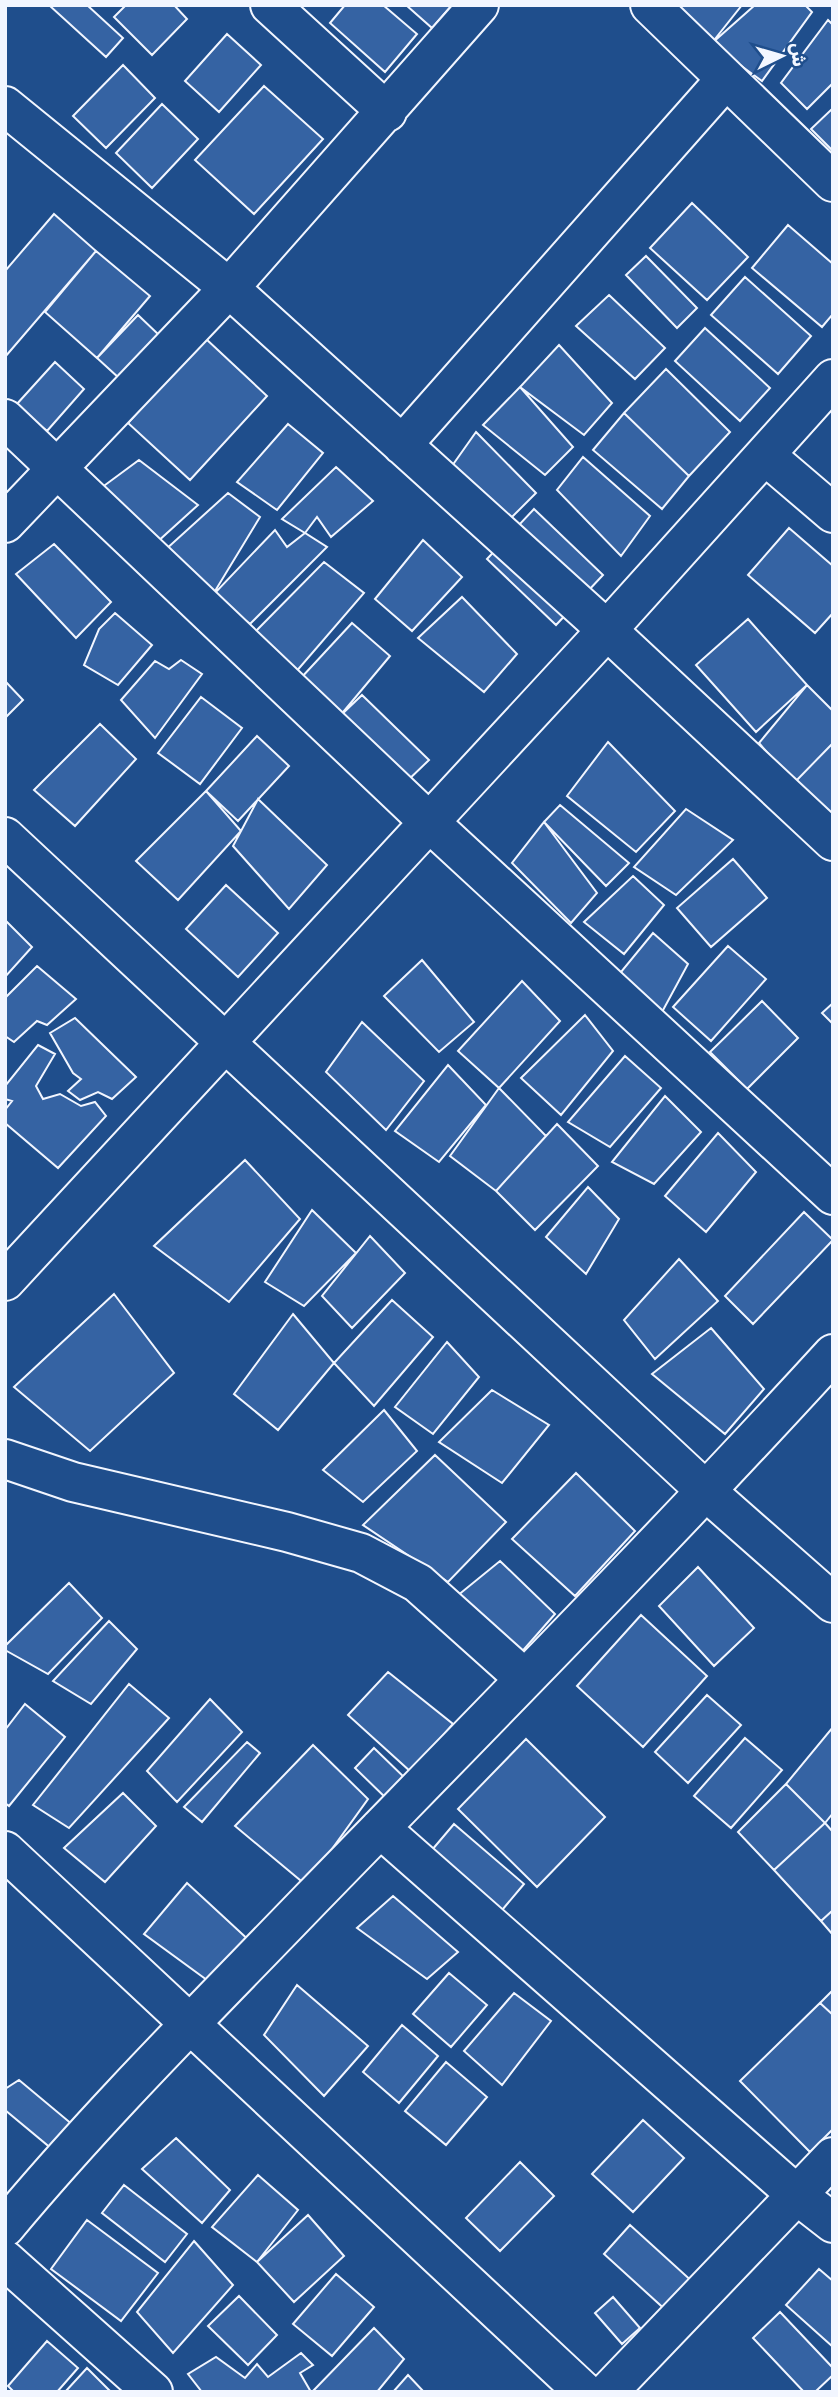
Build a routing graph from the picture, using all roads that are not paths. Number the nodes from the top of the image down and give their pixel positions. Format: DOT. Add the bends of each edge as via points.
graph roads {
  1 [pos="270,5"];
  2 [pos="480,5"];
  3 [pos="649,5"];
  4 [pos="726,79"];
  5 [pos="5,106"];
  6 [pos="387,112"];
  7 [pos="833,182"];
  8 [pos="229,288"];
  9 [pos="833,380"];
  10 [pos="5,419"];
  11 [pos="402,445"];
  12 [pos="765,455"];
  13 [pos="58,467"];
  14 [pos="833,513"];
  15 [pos="5,523"];
  16 [pos="607,630"];
  17 [pos="429,822"];
  18 [pos="5,837"];
  19 [pos="833,841"];
  20 [pos="225,1043"];
  21 [pos="833,1195"];
  22 [pos="5,1281"];
  23 [pos="833,1354"];
  24 [pos="5,1459"];
  25 [pos="707,1492"];
  26 [pos="833,1603"];
  27 [pos="525,1679"];
  28 [pos="380,1828"];
  29 [pos="5,1851"];
  30 [pos="189,2025"];
  31 [pos="833,2157"];
  32 [pos="797,2195"];
  33 [pos="833,2223"];
  34 [pos="5,2227"];
  35 [pos="5,2260"];
  36 [pos="153,2392"];
  37 [pos="584,2392"];
  38 [pos="608,2392"];
  1 -- 6 [label="street"];
  2 -- 6 [label="street"];
  3 -- 4 [label="street"];
  4 -- 7 [label="street"];
  4 -- 11 [label="street"];
  5 -- 8 [label="street"];
  6 -- 8 [label="street"];
  8 -- 11 [label="street"];
  8 -- 13 [label="street"];
  9 -- 12 [label="street"];
  10 -- 13 [label="street"];
  11 -- 16 [label="street"];
  12 -- 14 [label="street"];
  12 -- 16 [label="street"];
  13 -- 15 [label="street"];
  13 -- 17 [label="street"];
  16 -- 17 [label="street"];
  16 -- 19 [label="street"];
  17 -- 20 [label="street"];
  17 -- 21 [label="street"];
  18 -- 20 [label="street"];
  20 -- 22 [label="street"];
  20 -- 25 [label="street"];
  23 -- 25 [label="street"];
  24 -- 27 [label="street" via="73,1482 361,1553 418,1583"];
  25 -- 26 [label="street"];
  25 -- 27 [label="street"];
  27 -- 28 [label="street"];
  28 -- 30 [label="street"];
  28 -- 32 [label="street"];
  29 -- 30 [label="street"];
  30 -- 34 [label="street"];
  30 -- 37 [label="street"];
  31 -- 32 [label="street"];
  32 -- 33 [label="street"];
  32 -- 38 [label="street"];
  35 -- 36 [label="street"];
}
